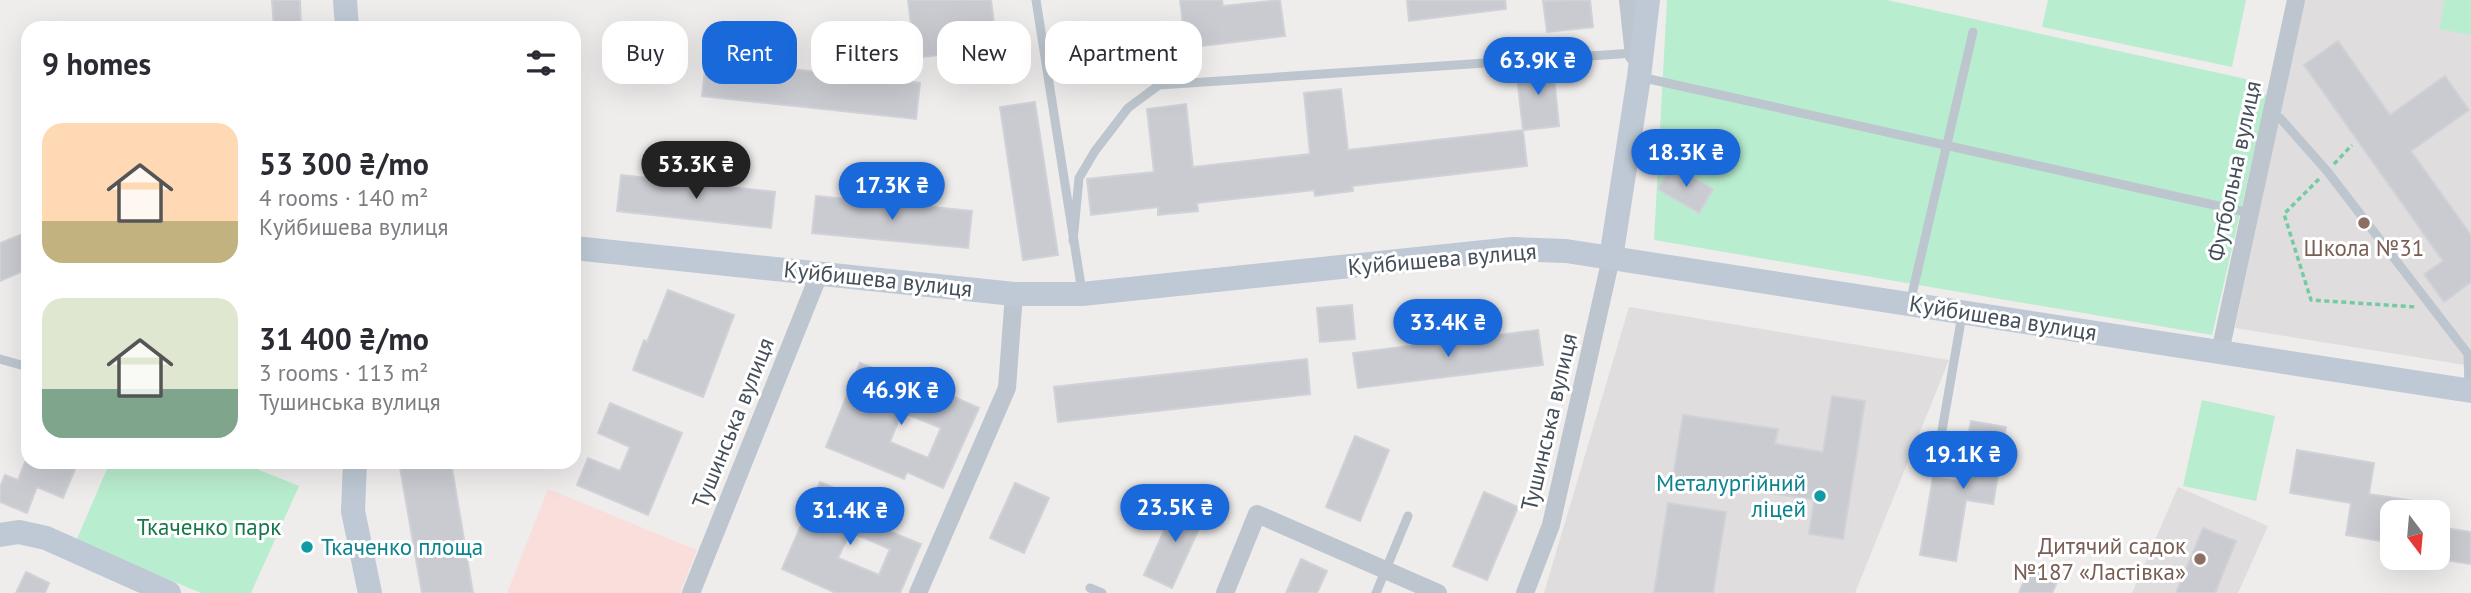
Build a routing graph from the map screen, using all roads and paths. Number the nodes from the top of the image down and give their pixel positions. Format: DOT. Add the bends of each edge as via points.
graph roads {
  1 [pos="345,0"];
  2 [pos="1036,0"];
  3 [pos="1628,0"];
  4 [pos="1648,0"];
  5 [pos="2296,0"];
  6 [pos="346,21"];
  7 [pos="1973,32"];
  8 [pos="1636,65"];
  9 [pos="2272,116"];
  10 [pos="2352,145"];
  11 [pos="1946,147"];
  12 [pos="2327,171"];
  13 [pos="2250,213"];
  14 [pos="1073,241"];
  15 [pos="581,249"];
  16 [pos="1611,258"];
  17 [pos="820,272"];
  18 [pos="1014,294"];
  19 [pos="1082,294"];
  20 [pos="1910,303"];
  21 [pos="2433,308"];
  22 [pos="1963,312"];
  23 [pos="2220,352"];
  24 [pos="0,359"];
  25 [pos="21,365"];
  26 [pos="2470,391"];
  27 [pos="1936,465"];
  28 [pos="353,469"];
  29 [pos="1408,516"];
  30 [pos="0,535"];
  31 [pos="1384,569"];
  32 [pos="1090,588"];
  33 [pos="169,593"];
  34 [pos="370,593"];
  35 [pos="691,593"];
  36 [pos="918,593"];
  37 [pos="1102,593"];
  38 [pos="1225,593"];
  39 [pos="1376,593"];
  40 [pos="1438,593"];
  41 [pos="1525,593"];
  1 -- 6 [label="main road"];
  2 -- 14 [label="lane"];
  3 -- 8 [label="street"];
  4 -- 8 [label="main road"];
  5 -- 9 [label="street, Футбольна вулиця"];
  7 -- 11 [label="lane"];
  8 -- 11 [label="lane"];
  8 -- 14 [label="lane" via="1159,85 1128,108 1079,178"];
  8 -- 16 [label="main road"];
  9 -- 12 [label="lane" via="2280,118"];
  9 -- 13 [label="street, Футбольна вулиця"];
  10 -- 12 [label="path"];
  11 -- 13 [label="lane"];
  11 -- 20 [label="lane"];
  12 -- 21 [label="lane"];
  12 -- 21 [label="path" via="2284,214 2311,300"];
  13 -- 23 [label="street, Футбольна вулиця"];
  14 -- 19 [label="lane"];
  15 -- 17 [label="main road, Куйбишева вулиця"];
  16 -- 19 [label="main road, Куйбишева вулиця" via="1513,249"];
  16 -- 20 [label="main road, Куйбишева вулиця"];
  16 -- 41 [label="street, Тушинська вулиця" via="1551,526"];
  17 -- 18 [label="main road, Куйбишева вулиця"];
  17 -- 35 [label="street, Тушинська вулиця"];
  18 -- 19 [label="main road, Куйбишева вулиця"];
  18 -- 36 [label="street" via="1007,388"];
  20 -- 22 [label="main road, Куйбишева вулиця"];
  21 -- 26 [label="lane" via="2468,354"];
  22 -- 23 [label="main road, Куйбишева вулиця"];
  22 -- 27 [label="lane"];
  23 -- 26 [label="main road, Куйбишева вулиця"];
  24 -- 25 [label="lane"];
  28 -- 34 [label="main road" via="353,511"];
  29 -- 31 [label="lane"];
  30 -- 33 [label="main road" via="19,532 46,538"];
  31 -- 38 [label="street" via="1257,514"];
  31 -- 39 [label="lane"];
  31 -- 40 [label="street"];
  32 -- 37 [label="lane"];
}
